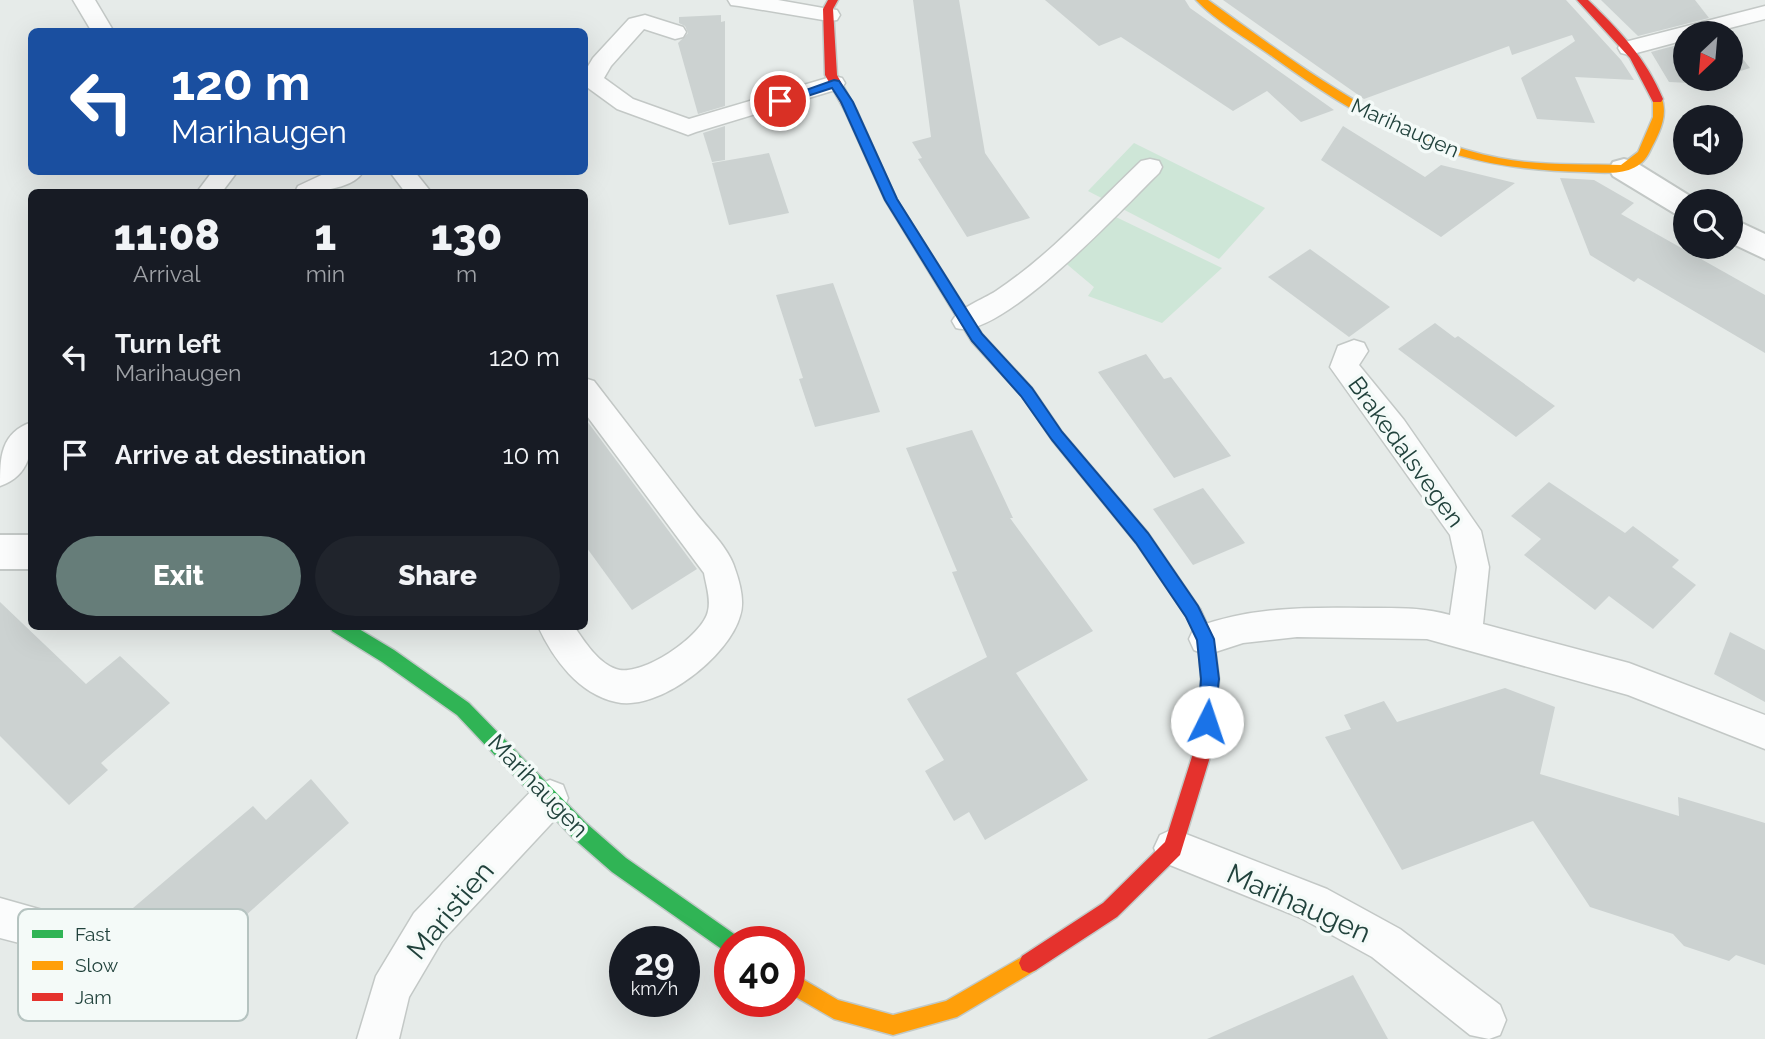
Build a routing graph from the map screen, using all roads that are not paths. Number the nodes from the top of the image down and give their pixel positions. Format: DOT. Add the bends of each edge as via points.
graph roads {
  1 [pos="83,0"];
  2 [pos="739,0"];
  3 [pos="1201,0"];
  4 [pos="1582,0"];
  5 [pos="831,7"];
  6 [pos="1765,12"];
  7 [pos="100,28"];
  8 [pos="675,32"];
  9 [pos="1629,48"];
  10 [pos="834,83"];
  11 [pos="1150,166"];
  12 [pos="1624,169"];
  13 [pos="223,175"];
  14 [pos="343,175"];
  15 [pos="404,175"];
  16 [pos="211,189"];
  17 [pos="312,189"];
  18 [pos="416,189"];
  19 [pos="1673,198"];
  20 [pos="1743,236"];
  21 [pos="1765,248"];
  22 [pos="967,321"];
  23 [pos="1354,351"];
  24 [pos="588,394"];
  25 [pos="20,435"];
  26 [pos="0,473"];
  27 [pos="0,552"];
  28 [pos="28,552"];
  29 [pos="347,630"];
  30 [pos="558,630"];
  31 [pos="1453,632"];
  32 [pos="1206,639"];
  33 [pos="1765,732"];
  34 [pos="550,798"];
  35 [pos="1173,848"];
  36 [pos="0,918"];
  37 [pos="18,923"];
  38 [pos="714,932"];
  39 [pos="805,991"];
  40 [pos="1485,1020"];
  41 [pos="868,1029"];
  42 [pos="378,1039"];
  1 -- 7 [label="lane"];
  2 -- 5 [label="lane"];
  3 -- 12 [label="street, Marihaugen" via="1356,110 1437,146 1501,163"];
  4 -- 9 [label="street"];
  5 -- 10 [label="street"];
  6 -- 9 [label="lane"];
  8 -- 10 [label="lane" via="645,22 637,24 601,63 592,80 625,104 688,127"];
  9 -- 12 [label="street" via="1647,71 1660,117 1643,153"];
  10 -- 22 [label="street" via="891,200"];
  11 -- 22 [label="lane" via="1073,245 1005,299"];
  12 -- 19 [label="street"];
  13 -- 16 [label="lane"];
  14 -- 17 [label="lane"];
  15 -- 18 [label="lane"];
  20 -- 21 [label="street"];
  22 -- 32 [label="street" via="1142,538"];
  23 -- 31 [label="lane, Brakedalsvegen" via="1344,367 1465,531 1473,567 1466,624 1461,632"];
  24 -- 30 [label="lane" via="719,568 726,604 723,620 708,642 650,682 630,687 615,686 587,670"];
  25 -- 26 [label="lane"];
  27 -- 28 [label="street"];
  29 -- 34 [label="street, Marihaugen" via="463,709"];
  31 -- 32 [label="lane" via="1427,624 1297,622 1243,628"];
  31 -- 33 [label="lane" via="1629,679"];
  32 -- 35 [label="street" via="1210,679 1205,744"];
  34 -- 38 [label="street, Marihaugen" via="619,865"];
  34 -- 42 [label="lane, Maristien" via="428,927 390,990"];
  35 -- 40 [label="lane, Marihaugen" via="1313,903 1386,943"];
  35 -- 41 [label="street" via="1110,910 1019,970 950,1010"];
  36 -- 37 [label="lane"];
  39 -- 41 [label="street"];
}
